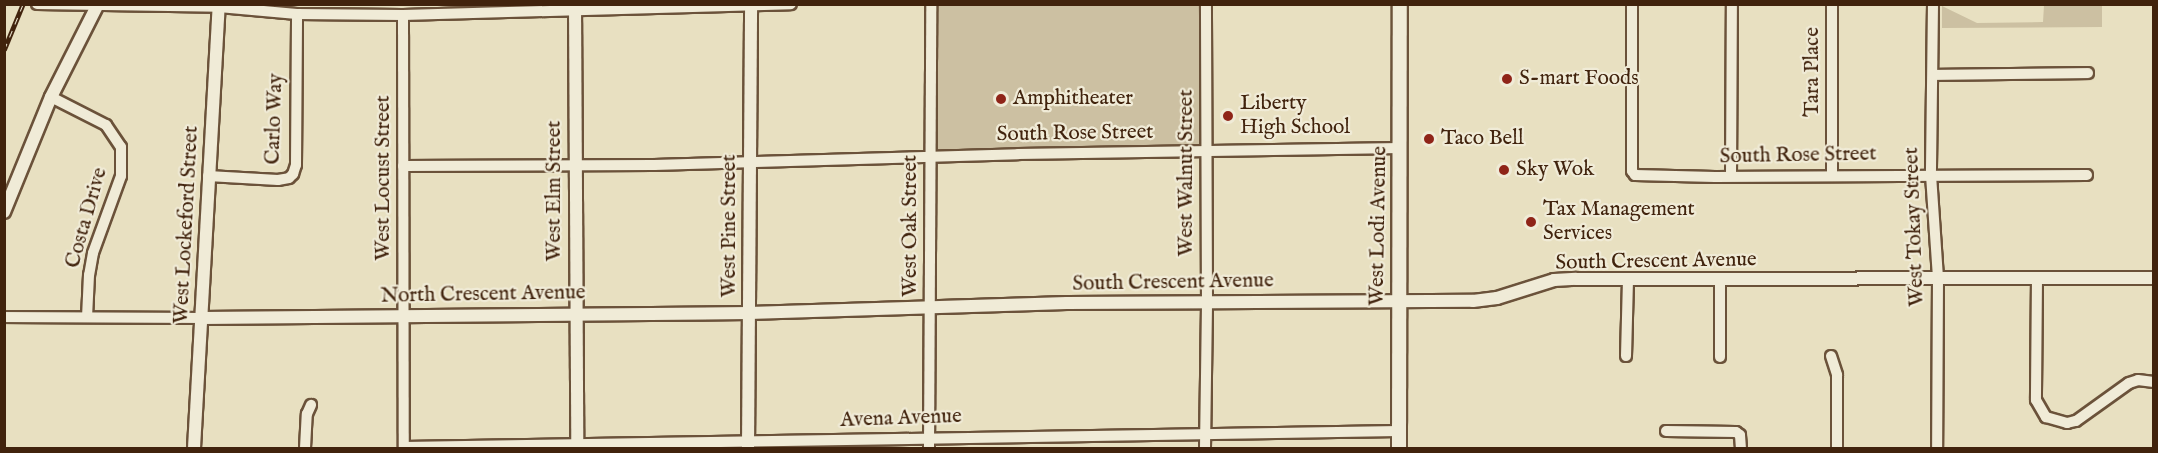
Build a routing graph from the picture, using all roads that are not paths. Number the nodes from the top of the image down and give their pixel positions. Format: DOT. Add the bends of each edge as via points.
graph roads {
  1 [pos="37,4"];
  2 [pos="791,4"];
  3 [pos="931,4"];
  4 [pos="1206,4"];
  5 [pos="1400,4"];
  6 [pos="1632,4"];
  7 [pos="1732,4"];
  8 [pos="1832,4"];
  9 [pos="1933,4"];
  10 [pos="751,5"];
  11 [pos="98,6"];
  12 [pos="219,6"];
  13 [pos="575,8"];
  14 [pos="400,12"];
  15 [pos="297,14"];
  16 [pos="2088,74"];
  17 [pos="1933,75"];
  18 [pos="51,97"];
  19 [pos="1401,148"];
  20 [pos="1206,150"];
  21 [pos="931,157"];
  22 [pos="749,161"];
  23 [pos="574,164"];
  24 [pos="403,165"];
  25 [pos="1931,175"];
  26 [pos="2088,175"];
  27 [pos="208,176"];
  28 [pos="1731,176"];
  29 [pos="1832,176"];
  30 [pos="4,212"];
  31 [pos="2037,278"];
  32 [pos="2154,278"];
  33 [pos="1720,279"];
  34 [pos="1938,279"];
  35 [pos="1628,281"];
  36 [pos="1207,302"];
  37 [pos="1399,302"];
  38 [pos="930,309"];
  39 [pos="765,312"];
  40 [pos="576,313"];
  41 [pos="749,313"];
  42 [pos="403,315"];
  43 [pos="4,317"];
  44 [pos="87,317"];
  45 [pos="202,318"];
  46 [pos="1626,356"];
  47 [pos="1832,356"];
  48 [pos="1720,357"];
  49 [pos="2154,382"];
  50 [pos="311,405"];
  51 [pos="1399,431"];
  52 [pos="1666,431"];
  53 [pos="1205,433"];
  54 [pos="929,443"];
  55 [pos="577,446"];
  56 [pos="748,446"];
  57 [pos="194,448"];
  58 [pos="305,448"];
  59 [pos="404,448"];
  60 [pos="1205,448"];
  61 [pos="1399,448"];
  62 [pos="1741,448"];
  63 [pos="1837,448"];
  64 [pos="1937,448"];
  1 -- 11 [label="street"];
  2 -- 10 [label="street"];
  3 -- 21 [label="street, West Oak Street"];
  4 -- 20 [label="street, West Walnut Street"];
  5 -- 19 [label="main road, West Lodi Avenue"];
  6 -- 28 [label="street, South Rose Street" via="1632,171 1635,175 1654,176"];
  7 -- 28 [label="street"];
  8 -- 29 [label="street, Tara Place"];
  9 -- 17 [label="street, West Tokay Street"];
  10 -- 13 [label="street"];
  10 -- 22 [label="street, West Pine Street"];
  11 -- 12 [label="street"];
  11 -- 18 [label="street"];
  12 -- 15 [label="street"];
  12 -- 27 [label="street, West Lockeford Street"];
  13 -- 14 [label="street"];
  13 -- 23 [label="street, West Elm Street"];
  14 -- 15 [label="street"];
  14 -- 24 [label="street, West Locust Street"];
  15 -- 27 [label="street, Carlo Way" via="293,174 278,180"];
  16 -- 17 [label="street"];
  17 -- 25 [label="street, West Tokay Street"];
  18 -- 30 [label="street"];
  18 -- 44 [label="street, Costa Drive" via="106,125 121,147 121,176 91,264"];
  19 -- 20 [label="street, South Rose Street"];
  19 -- 37 [label="main road, West Lodi Avenue"];
  20 -- 21 [label="street, South Rose Street"];
  20 -- 36 [label="street, West Walnut Street"];
  21 -- 22 [label="street, South Rose Street"];
  21 -- 38 [label="street, West Oak Street"];
  22 -- 23 [label="street, South Rose Street"];
  22 -- 41 [label="street, West Pine Street"];
  23 -- 24 [label="street, South Rose Street"];
  23 -- 40 [label="street, West Elm Street"];
  24 -- 42 [label="street, West Locust Street"];
  25 -- 26 [label="street, South Rose Street"];
  25 -- 29 [label="street, South Rose Street"];
  25 -- 34 [label="street, West Tokay Street"];
  27 -- 45 [label="street, West Lockeford Street"];
  28 -- 29 [label="street, South Rose Street"];
  31 -- 32 [label="street, South Crescent Avenue"];
  31 -- 34 [label="street, South Crescent Avenue"];
  31 -- 49 [label="street" via="2036,400 2046,417 2067,423 2076,421 2129,383"];
  33 -- 34 [label="street, South Crescent Avenue"];
  33 -- 35 [label="street, South Crescent Avenue"];
  33 -- 48 [label="street"];
  34 -- 64 [label="street, West Tokay Street"];
  35 -- 37 [label="street, South Crescent Avenue" via="1554,280 1487,300"];
  35 -- 46 [label="street"];
  36 -- 37 [label="street, South Crescent Avenue"];
  36 -- 38 [label="street, South Crescent Avenue"];
  36 -- 53 [label="street, West Walnut Street"];
  37 -- 51 [label="main road, West Lodi Avenue"];
  38 -- 39 [label="street, South Crescent Avenue"];
  38 -- 54 [label="street, West Oak Street"];
  39 -- 41 [label="street, North Crescent Avenue"];
  40 -- 41 [label="street, North Crescent Avenue"];
  40 -- 42 [label="street, North Crescent Avenue"];
  40 -- 55 [label="street, West Elm Street"];
  41 -- 56 [label="street, West Pine Street"];
  42 -- 45 [label="street, North Crescent Avenue"];
  42 -- 59 [label="street, West Locust Street"];
  43 -- 44 [label="street"];
  44 -- 45 [label="street"];
  45 -- 57 [label="street, West Lockeford Street"];
  47 -- 63 [label="street" via="1837,375"];
  50 -- 58 [label="street"];
  51 -- 53 [label="street, Avena Avenue"];
  51 -- 61 [label="main road, West Lodi Avenue"];
  52 -- 62 [label="street" via="1736,432"];
  53 -- 54 [label="street, Avena Avenue"];
  53 -- 60 [label="street, West Walnut Street"];
  54 -- 56 [label="street, Avena Avenue"];
  55 -- 56 [label="street, Avena Avenue"];
  55 -- 59 [label="street, Avena Avenue"];
}
